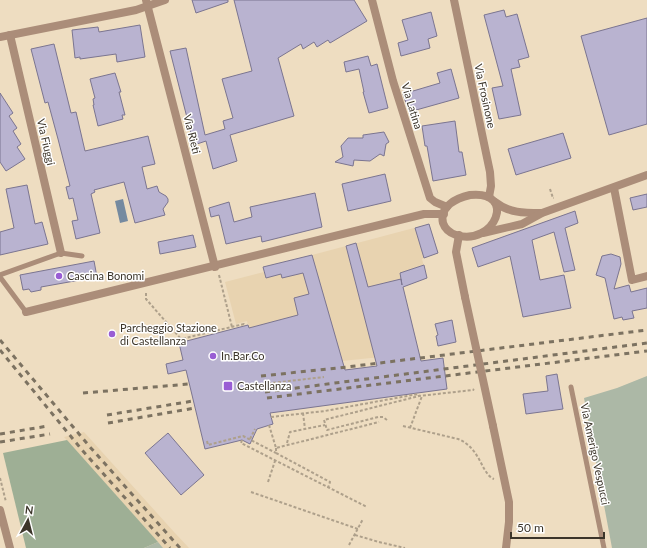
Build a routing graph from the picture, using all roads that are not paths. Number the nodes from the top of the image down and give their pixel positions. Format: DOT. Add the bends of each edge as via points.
graph roads {
  1 [pos="165,0"];
  2 [pos="372,0"];
  3 [pos="454,0"];
  4 [pos="147,3"];
  5 [pos="10,35"];
  6 [pos="0,37"];
  7 [pos="647,175"];
  8 [pos="614,188"];
  9 [pos="492,200"];
  10 [pos="445,210"];
  11 [pos="542,213"];
  12 [pos="483,233"];
  13 [pos="459,235"];
  14 [pos="61,253"];
  15 [pos="82,256"];
  16 [pos="215,266"];
  17 [pos="0,276"];
  18 [pos="647,276"];
  19 [pos="26,312"];
  20 [pos="572,388"];
  21 [pos="0,510"];
  22 [pos="505,546"];
  23 [pos="10,548"];
  24 [pos="604,548"];
  1 -- 4 [label="street"];
  2 -- 10 [label="street, Via Latina" via="430,198"];
  3 -- 9 [label="street, Via Frosinone" via="490,172"];
  4 -- 5 [label="street" via="132,11"];
  4 -- 16 [label="street, Via Rieti"];
  5 -- 6 [label="street"];
  5 -- 14 [label="street, Via Fiuggi"];
  7 -- 8 [label="street"];
  8 -- 11 [label="street"];
  8 -- 18 [label="street" via="632,280"];
  9 -- 10 [label="street" via="477,195 466,196 453,201"];
  9 -- 11 [label="street" via="503,208 515,212"];
  9 -- 12 [label="street" via="497,212 496,218"];
  10 -- 13 [label="street" via="445,227"];
  10 -- 16 [label="street"];
  11 -- 12 [label="street" via="522,224"];
  12 -- 13 [label="street" via="468,237"];
  13 -- 22 [label="street, bridge" via="456,252 509,502"];
  14 -- 15 [label="lane"];
  14 -- 17 [label="lane"];
  16 -- 19 [label="street"];
  17 -- 19 [label="lane"];
  20 -- 24 [label="lane, Via Amerigo Vespucci"];
  21 -- 23 [label="street"];
}
